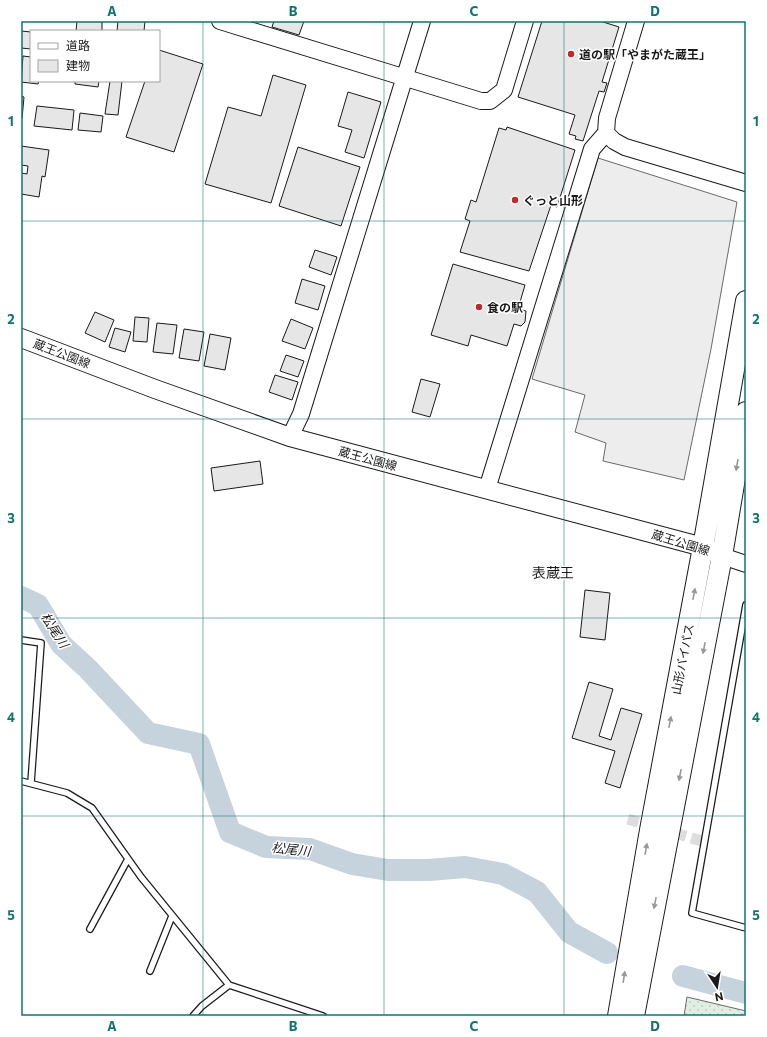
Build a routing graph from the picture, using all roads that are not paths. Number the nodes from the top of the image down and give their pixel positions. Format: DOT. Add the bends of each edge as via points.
graph roads {
  1 [pos="220,21"];
  2 [pos="422,21"];
  3 [pos="525,21"];
  4 [pos="636,21"];
  5 [pos="405,79"];
  6 [pos="606,133"];
  7 [pos="746,183"];
  8 [pos="746,302"];
  9 [pos="21,338"];
  10 [pos="746,412"];
  11 [pos="290,437"];
  12 [pos="487,489"];
  13 [pos="703,547"];
  14 [pos="722,556"];
  15 [pos="746,564"];
  16 [pos="746,606"];
  17 [pos="21,640"];
  18 [pos="21,781"];
  19 [pos="31,783"];
  20 [pos="128,859"];
  21 [pos="172,916"];
  22 [pos="746,928"];
  23 [pos="90,929"];
  24 [pos="150,971"];
  25 [pos="229,985"];
  26 [pos="193,1016"];
  27 [pos="323,1016"];
  28 [pos="618,1016"];
  29 [pos="634,1016"];
  1 -- 5 [label="street" via="255,29"];
  2 -- 5 [label="street"];
  3 -- 5 [label="street" via="504,90 490,101 481,101"];
  4 -- 6 [label="street" via="607,118"];
  5 -- 11 [label="street" via="301,414"];
  6 -- 7 [label="street" via="625,147"];
  6 -- 12 [label="street" via="592,149"];
  8 -- 13 [label="highway, 山形バイパス"];
  9 -- 11 [label="main road, 蔵王公園線"];
  10 -- 14 [label="highway, 山形バイパス, one-way"];
  11 -- 12 [label="main road, 蔵王公園線"];
  12 -- 13 [label="main road, 蔵王公園線"];
  13 -- 14 [label="main road, 蔵王公園線"];
  28 -- 13 [label="highway, 山形バイパス, one-way"];
  14 -- 15 [label="street"];
  14 -- 29 [label="highway, 山形バイパス, one-way"];
  16 -- 22 [label="lane" via="692,913"];
  17 -- 19 [label="lane" via="41,643"];
  18 -- 19 [label="lane"];
  19 -- 20 [label="lane" via="67,793 92,808"];
  20 -- 21 [label="lane"];
  20 -- 23 [label="lane"];
  21 -- 24 [label="lane"];
  21 -- 25 [label="lane"];
  25 -- 26 [label="lane"];
  25 -- 27 [label="lane"];
}
